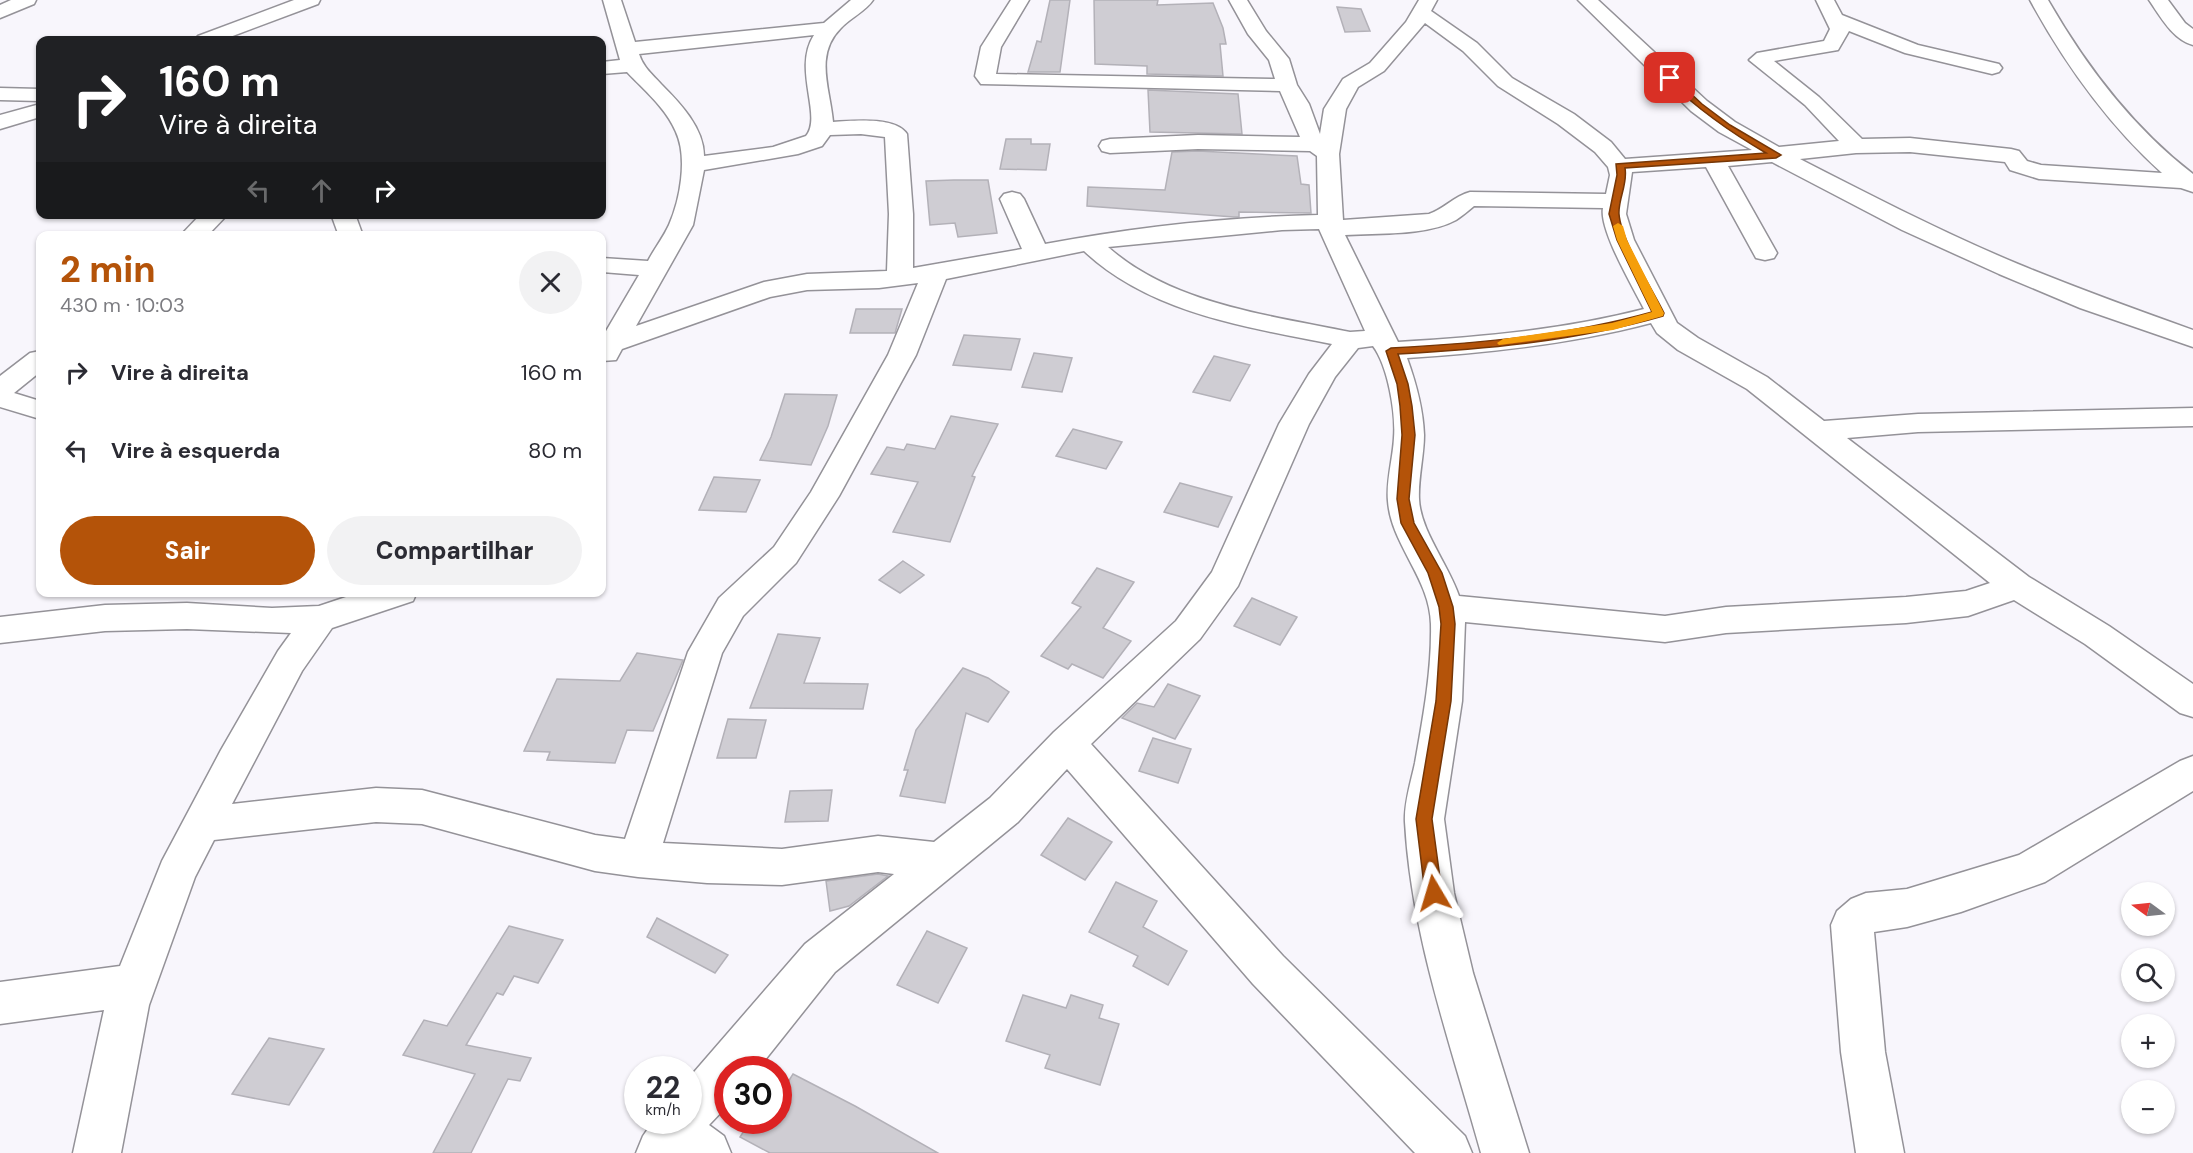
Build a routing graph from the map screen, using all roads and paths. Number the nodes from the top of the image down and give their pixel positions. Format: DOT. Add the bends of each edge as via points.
graph roads {
  1 [pos="311,0"];
  2 [pos="612,0"];
  3 [pos="864,0"];
  4 [pos="1020,0"];
  5 [pos="1238,0"];
  6 [pos="1587,0"];
  7 [pos="1825,0"];
  8 [pos="2040,0"];
  9 [pos="2158,0"];
  10 [pos="23,1"];
  11 [pos="1425,6"];
  12 [pos="0,12"];
  13 [pos="1836,19"];
  14 [pos="830,28"];
  15 [pos="216,36"];
  16 [pos="2193,39"];
  17 [pos="629,57"];
  18 [pos="606,66"];
  19 [pos="1992,68"];
  20 [pos="1287,85"];
  21 [pos="0,94"];
  22 [pos="36,95"];
  23 [pos="36,111"];
  24 [pos="0,122"];
  25 [pos="821,132"];
  26 [pos="1321,140"];
  27 [pos="1110,146"];
  28 [pos="1856,146"];
  29 [pos="878,153"];
  30 [pos="1776,155"];
  31 [pos="1713,160"];
  32 [pos="692,165"];
  33 [pos="1619,166"];
  34 [pos="2190,184"];
  35 [pos="1012,199"];
  36 [pos="1617,201"];
  37 [pos="211,219"];
  38 [pos="1330,225"];
  39 [pos="197,231"];
  40 [pos="1089,243"];
  41 [pos="1036,252"];
  42 [pos="1765,253"];
  43 [pos="606,265"];
  44 [pos="654,269"];
  45 [pos="935,273"];
  46 [pos="900,277"];
  47 [pos="1659,313"];
  48 [pos="2193,339"];
  49 [pos="1375,343"];
  50 [pos="606,352"];
  51 [pos="36,362"];
  52 [pos="0,390"];
  53 [pos="0,398"];
  54 [pos="36,409"];
  55 [pos="2193,417"];
  56 [pos="1816,431"];
  57 [pos="2017,586"];
  58 [pos="99,597"];
  59 [pos="386,597"];
  60 [pos="1446,607"];
  61 [pos="320,619"];
  62 [pos="78,620"];
  63 [pos="0,630"];
  64 [pos="2193,703"];
  65 [pos="1067,744"];
  66 [pos="2193,772"];
  67 [pos="202,824"];
  68 [pos="638,859"];
  69 [pos="941,861"];
  70 [pos="135,985"];
  71 [pos="0,1003"];
  72 [pos="740,1056"];
  73 [pos="714,1090"];
  74 [pos="702,1107"];
  75 [pos="97,1153"];
  76 [pos="1448,1153"];
  77 [pos="1505,1153"];
  78 [pos="1880,1153"];
  1 -- 15 [label="street"];
  2 -- 17 [label="street"];
  3 -- 14 [label="street"];
  4 -- 20 [label="street" via="991,47 985,76 992,82"];
  5 -- 20 [label="street" via="1279,59"];
  6 -- 30 [label="street" via="1699,106"];
  7 -- 13 [label="street"];
  8 -- 34 [label="street" via="2064,42 2115,112"];
  9 -- 16 [label="street" via="2178,27"];
  10 -- 12 [label="street"];
  11 -- 26 [label="street" via="1377,67 1350,83"];
  11 -- 33 [label="street" via="1505,82 1566,119 1603,147"];
  13 -- 19 [label="street" via="1912,49"];
  13 -- 28 [label="street" via="1840,29 1831,46 1759,60 1812,101"];
  14 -- 17 [label="street"];
  14 -- 25 [label="street" via="817,46 813,65"];
  17 -- 18 [label="street"];
  17 -- 32 [label="street" via="687,131 693,149"];
  20 -- 26 [label="street"];
  21 -- 22 [label="street"];
  23 -- 24 [label="street"];
  25 -- 29 [label="street"];
  25 -- 29 [label="street" via="875,128 896,134"];
  25 -- 32 [label="street" via="807,145"];
  26 -- 27 [label="street"];
  26 -- 38 [label="street" via="1331,200"];
  28 -- 30 [label="street"];
  28 -- 34 [label="street" via="1942,148 2011,156 2018,165 2039,172"];
  29 -- 46 [label="street" via="901,214"];
  30 -- 31 [label="street"];
  30 -- 48 [label="street" via="1911,225 2008,269"];
  31 -- 33 [label="street"];
  31 -- 42 [label="street"];
  32 -- 44 [label="street" via="681,225"];
  33 -- 36 [label="street" via="1622,175"];
  35 -- 41 [label="street"];
  36 -- 38 [label="street" via="1470,199 1445,217"];
  36 -- 47 [label="street" via="1614,214 1622,240"];
  37 -- 39 [label="street"];
  38 -- 40 [label="street" via="1282,223"];
  38 -- 49 [label="street"];
  40 -- 41 [label="street"];
  40 -- 49 [label="street" via="1139,280 1192,303"];
  41 -- 45 [label="street"];
  43 -- 44 [label="street"];
  44 -- 50 [label="street"];
  45 -- 46 [label="street"];
  45 -- 68 [label="street" via="903,355 824,496 785,555 731,607 705,651"];
  46 -- 50 [label="street" via="807,282 764,290"];
  47 -- 49 [label="street" via="1613,327 1468,347"];
  47 -- 56 [label="street" via="1666,327 1688,344 1757,383"];
  49 -- 60 [label="street" via="1402,384 1406,406 1403,499 1407,523 1435,573"];
  49 -- 65 [label="street" via="1323,374 1294,424 1226,577 1188,630"];
  51 -- 52 [label="street"];
  53 -- 54 [label="street"];
  55 -- 56 [label="street" via="1918,423"];
  56 -- 57 [label="street"];
  57 -- 60 [label="street" via="1968,603 1746,618 1665,629"];
  57 -- 64 [label="street" via="2097,635"];
  58 -- 62 [label="street"];
  59 -- 61 [label="street"];
  60 -- 77 [label="street" via="1444,701 1424,819 1434,893 1452,973"];
  61 -- 62 [label="street" via="272,621 187,616"];
  61 -- 67 [label="street" via="290,661"];
  62 -- 63 [label="street"];
  65 -- 69 [label="street" via="1004,810"];
  65 -- 76 [label="street" via="1269,970"];
  66 -- 78 [label="street" via="2031,869 1961,894 1907,908 1866,912 1852,925 1863,1052"];
  67 -- 68 [label="street" via="376,805 422,807 595,853"];
  67 -- 70 [label="street" via="176,874"];
  68 -- 69 [label="street" via="707,866 782,867 878,854"];
  69 -- 72 [label="street" via="820,958"];
  70 -- 71 [label="street"];
  70 -- 75 [label="street" via="127,1005"];
  73 -- 74 [label="street"];
}
